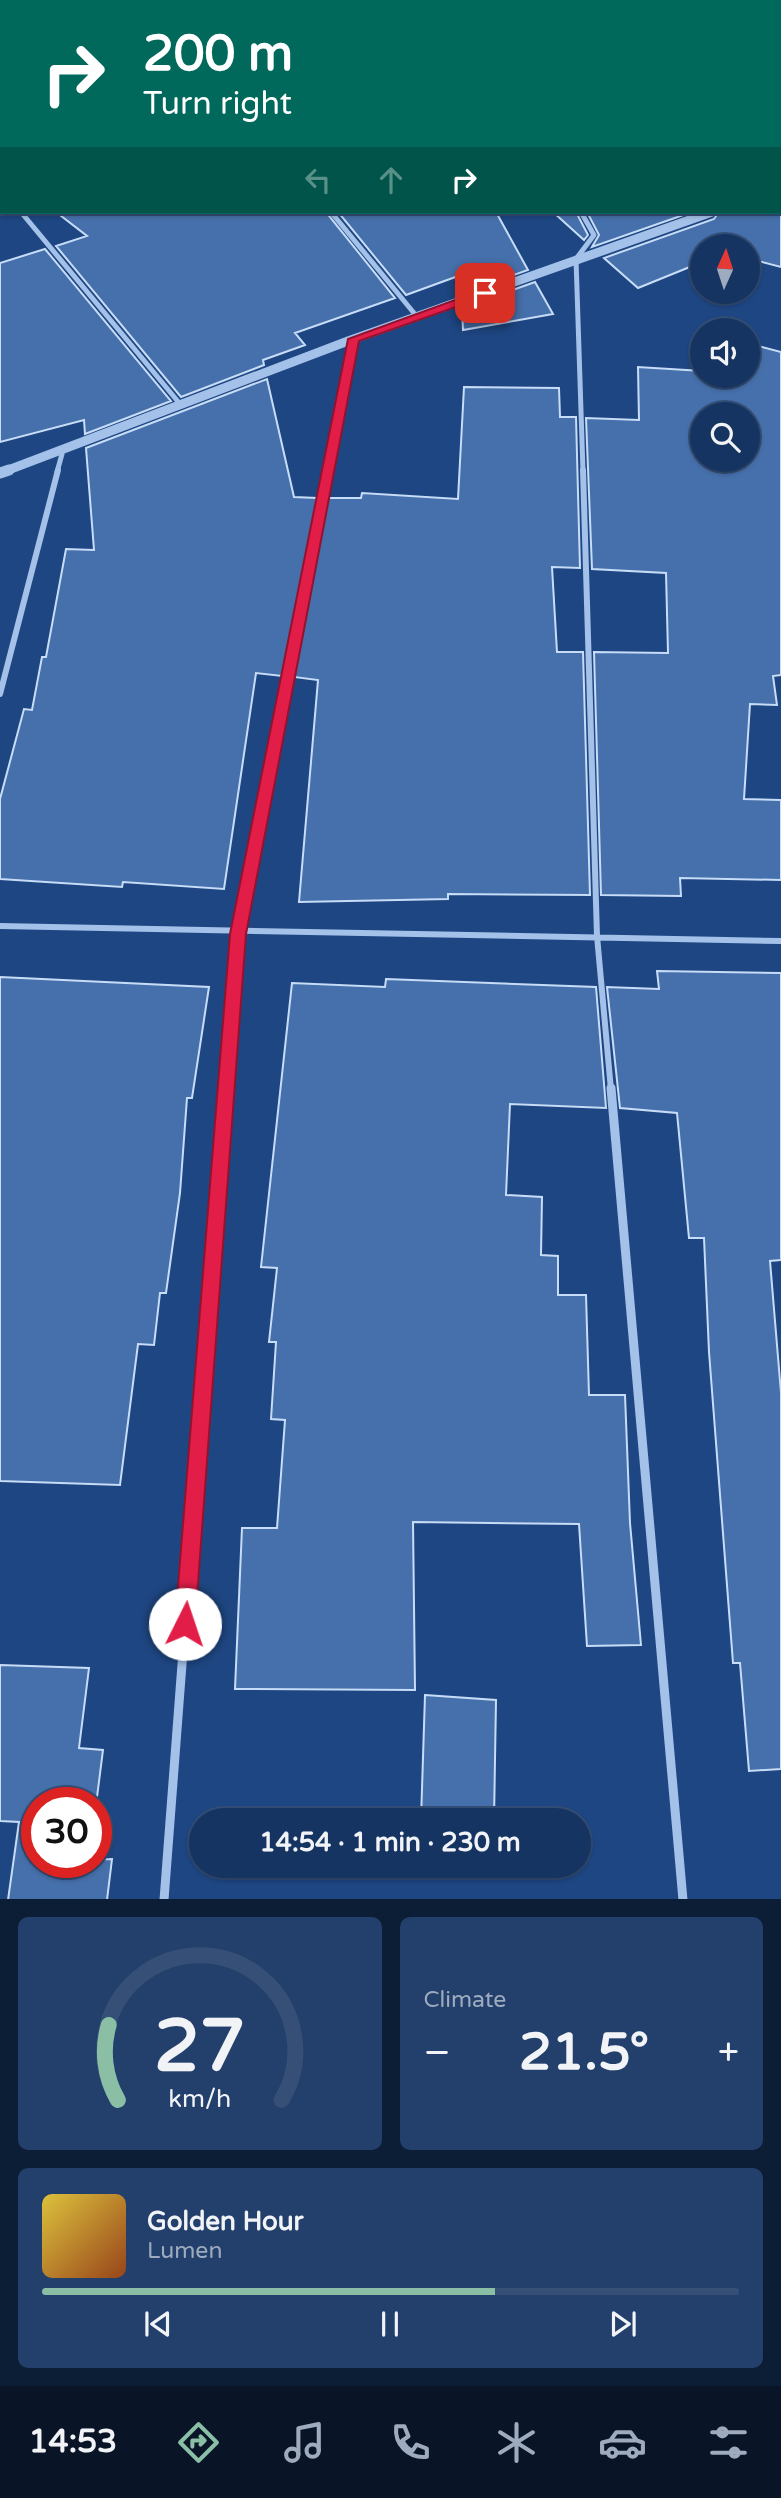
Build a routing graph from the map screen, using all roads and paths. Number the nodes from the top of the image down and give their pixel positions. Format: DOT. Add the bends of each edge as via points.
graph roads {
  1 [pos="24,214"];
  2 [pos="333,214"];
  3 [pos="582,214"];
  4 [pos="706,214"];
  5 [pos="576,259"];
  6 [pos="418,318"];
  7 [pos="354,339"];
  8 [pos="180,404"];
  9 [pos="62,454"];
  10 [pos="0,473"];
  11 [pos="0,694"];
  12 [pos="0,926"];
  13 [pos="238,934"];
  14 [pos="597,936"];
  15 [pos="781,941"];
  16 [pos="164,1899"];
  17 [pos="683,1899"];
  1 -- 8 [label="street"];
  2 -- 6 [label="street"];
  3 -- 5 [label="street" via="594,235"];
  4 -- 5 [label="street"];
  5 -- 6 [label="street"];
  5 -- 14 [label="street"];
  6 -- 7 [label="street"];
  7 -- 8 [label="street"];
  7 -- 13 [label="street"];
  8 -- 9 [label="street"];
  9 -- 10 [label="street"];
  9 -- 11 [label="street"];
  12 -- 13 [label="street"];
  13 -- 14 [label="street"];
  13 -- 16 [label="street"];
  14 -- 15 [label="street"];
  14 -- 17 [label="street"];
}
